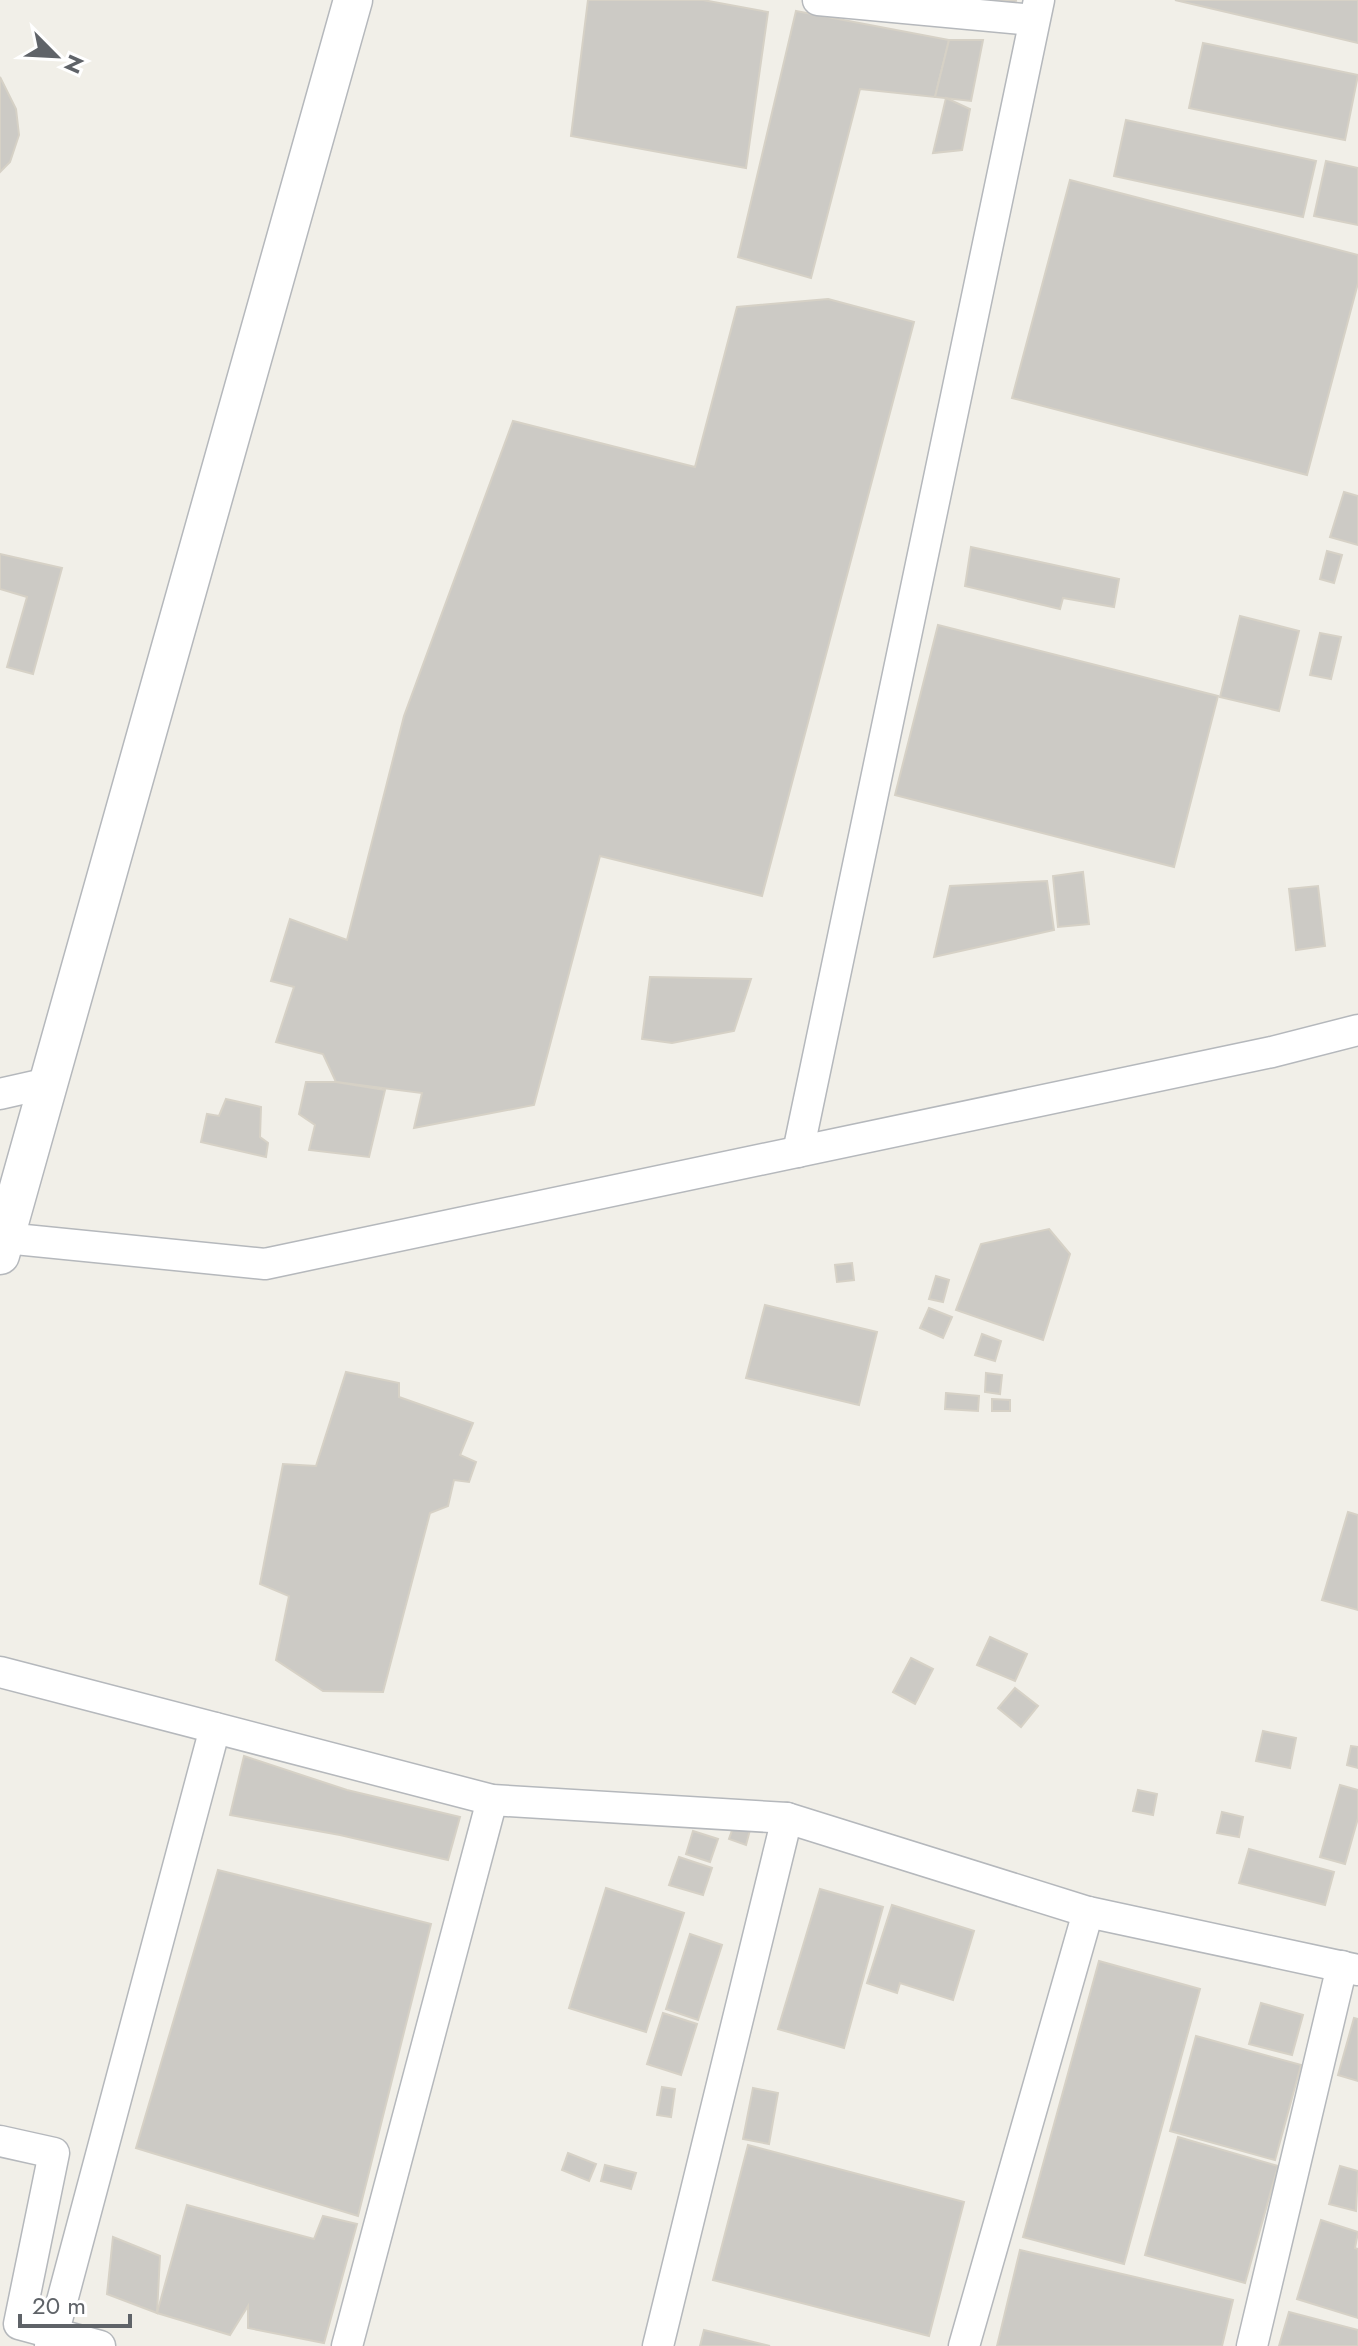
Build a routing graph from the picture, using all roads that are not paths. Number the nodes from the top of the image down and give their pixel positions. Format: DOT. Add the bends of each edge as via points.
graph roads {
  1 [pos="353,0"];
  2 [pos="818,0"];
  3 [pos="1036,10"];
  4 [pos="1358,1030"];
  5 [pos="48,1083"];
  6 [pos="0,1094"];
  7 [pos="798,1152"];
  8 [pos="2,1242"];
  9 [pos="0,1672"];
  10 [pos="215,1728"];
  11 [pos="492,1800"];
  12 [pos="787,1818"];
  13 [pos="1088,1912"];
  14 [pos="1350,1968"];
  15 [pos="0,2141"];
  16 [pos="52,2340"];
  17 [pos="100,2346"];
  18 [pos="347,2346"];
  19 [pos="658,2346"];
  20 [pos="964,2346"];
  21 [pos="1252,2346"];
  1 -- 5 [label="street"];
  2 -- 3 [label="street"];
  3 -- 7 [label="street"];
  4 -- 7 [label="street"];
  5 -- 6 [label="street"];
  5 -- 8 [label="street"];
  7 -- 8 [label="street" via="265,1264"];
  9 -- 10 [label="street"];
  10 -- 11 [label="street"];
  10 -- 16 [label="street"];
  11 -- 12 [label="street"];
  11 -- 18 [label="street"];
  12 -- 13 [label="street"];
  12 -- 19 [label="street"];
  13 -- 14 [label="street"];
  13 -- 20 [label="street"];
  14 -- 21 [label="street"];
  15 -- 16 [label="street" via="54,2153 19,2324"];
  16 -- 17 [label="street"];
}
